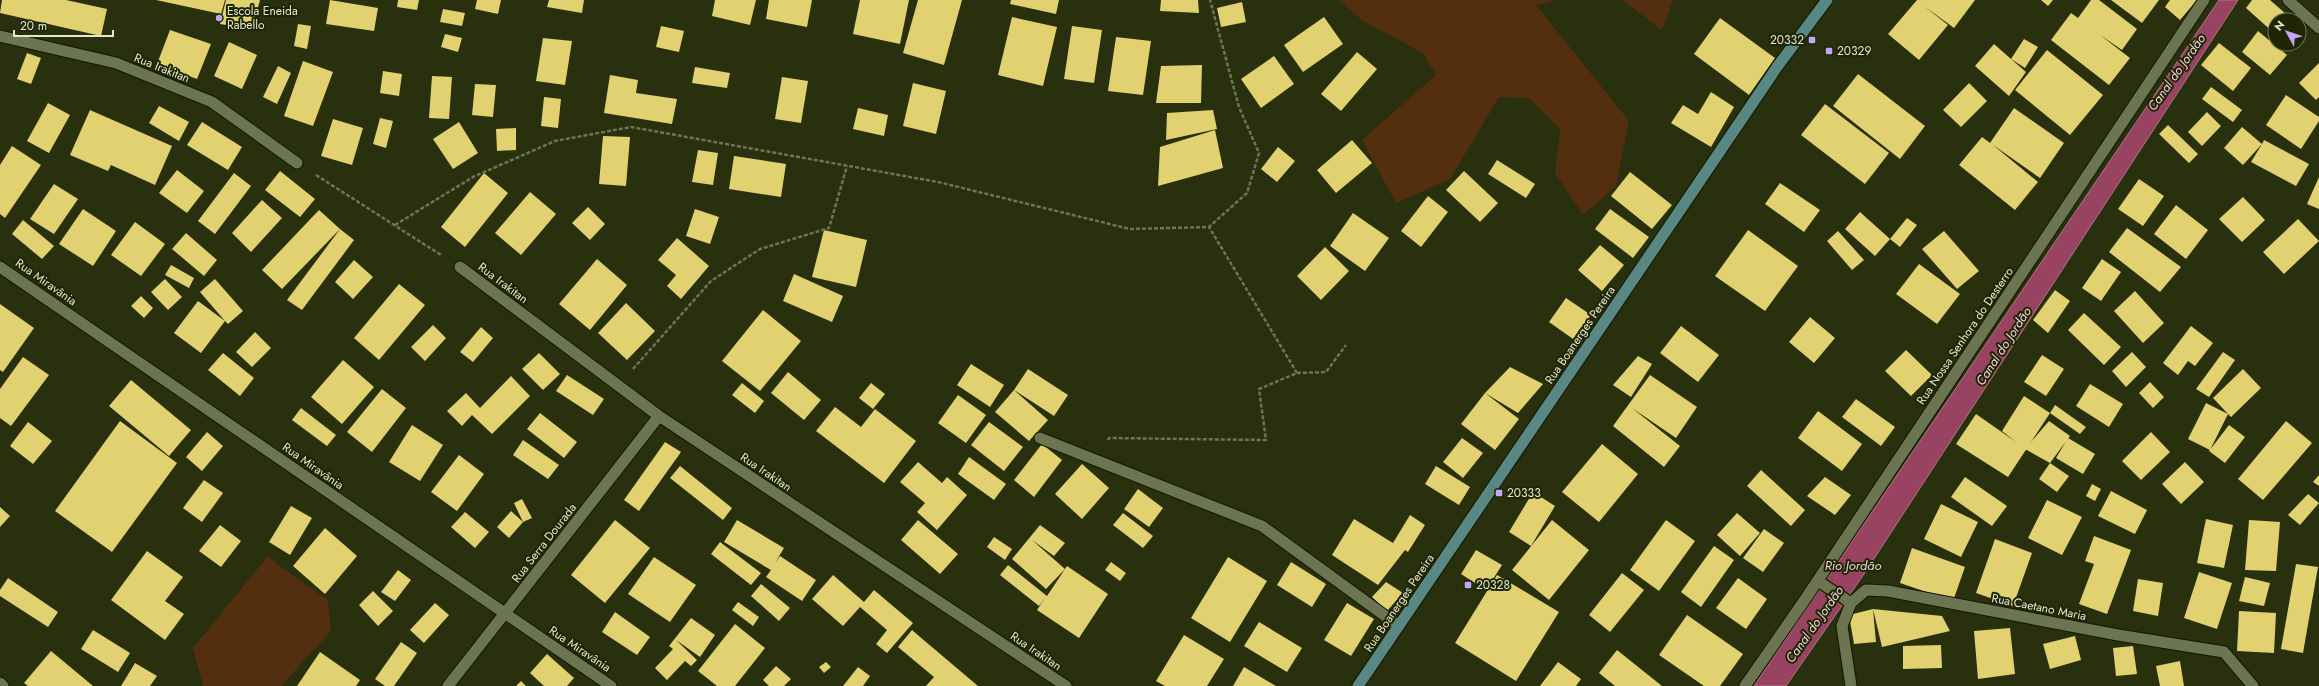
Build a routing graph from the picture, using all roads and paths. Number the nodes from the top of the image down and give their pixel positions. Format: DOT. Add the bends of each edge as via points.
graph roads {
  1 [pos="1210,0"];
  2 [pos="1827,0"];
  3 [pos="2204,0"];
  4 [pos="2288,0"];
  5 [pos="2319,28"];
  6 [pos="0,36"];
  7 [pos="297,163"];
  8 [pos="847,166"];
  9 [pos="395,225"];
  10 [pos="1209,227"];
  11 [pos="0,266"];
  12 [pos="460,267"];
  13 [pos="1346,345"];
  14 [pos="1297,374"];
  15 [pos="619,386"];
  16 [pos="659,416"];
  17 [pos="1040,438"];
  18 [pos="1100,461"];
  19 [pos="1820,582"];
  20 [pos="1849,602"];
  21 [pos="505,614"];
  22 [pos="1399,626"];
  23 [pos="0,682"];
  24 [pos="3,686"];
  25 [pos="448,686"];
  26 [pos="611,686"];
  27 [pos="1066,686"];
  28 [pos="1358,686"];
  29 [pos="1745,686"];
  30 [pos="1851,686"];
  31 [pos="2252,686"];
  1 -- 10 [label="path" via="1239,107 1259,153 1247,193"];
  2 -- 22 [label="main road, Rua Boanerges Pereira" via="1777,68"];
  3 -- 19 [label="street, Rua Nossa Senhora do Desterro"];
  4 -- 5 [label="street"];
  6 -- 7 [label="street, Rua Irakitan" via="116,63 212,102"];
  7 -- 9 [label="path"];
  8 -- 9 [label="path" via="631,127 555,141 474,177"];
  8 -- 10 [label="path" via="938,182 1130,229"];
  8 -- 15 [label="path" via="829,228 760,249 711,281"];
  9 -- 12 [label="path"];
  10 -- 14 [label="path"];
  11 -- 21 [label="street, Rua Miravânia"];
  12 -- 15 [label="street, Rua Irakitan"];
  13 -- 14 [label="path" via="1326,372"];
  14 -- 18 [label="path" via="1260,389 1266,440 1109,438"];
  15 -- 16 [label="street, Rua Irakitan"];
  16 -- 21 [label="street, Rua Serra Dourada"];
  16 -- 27 [label="street, Rua Irakitan"];
  17 -- 18 [label="street"];
  18 -- 22 [label="street" via="1262,526"];
  19 -- 20 [label="street"];
  19 -- 29 [label="street, Rua Nossa Senhora do Desterro"];
  20 -- 30 [label="street" via="1842,626"];
  20 -- 31 [label="street, Rua Caetano Maria" via="1866,590 1888,591 2118,635 2224,652"];
  21 -- 25 [label="street, Rua Serra Dourada"];
  21 -- 26 [label="street, Rua Miravânia"];
  22 -- 28 [label="main road, Rua Boanerges Pereira"];
  23 -- 24 [label="street"];
}
